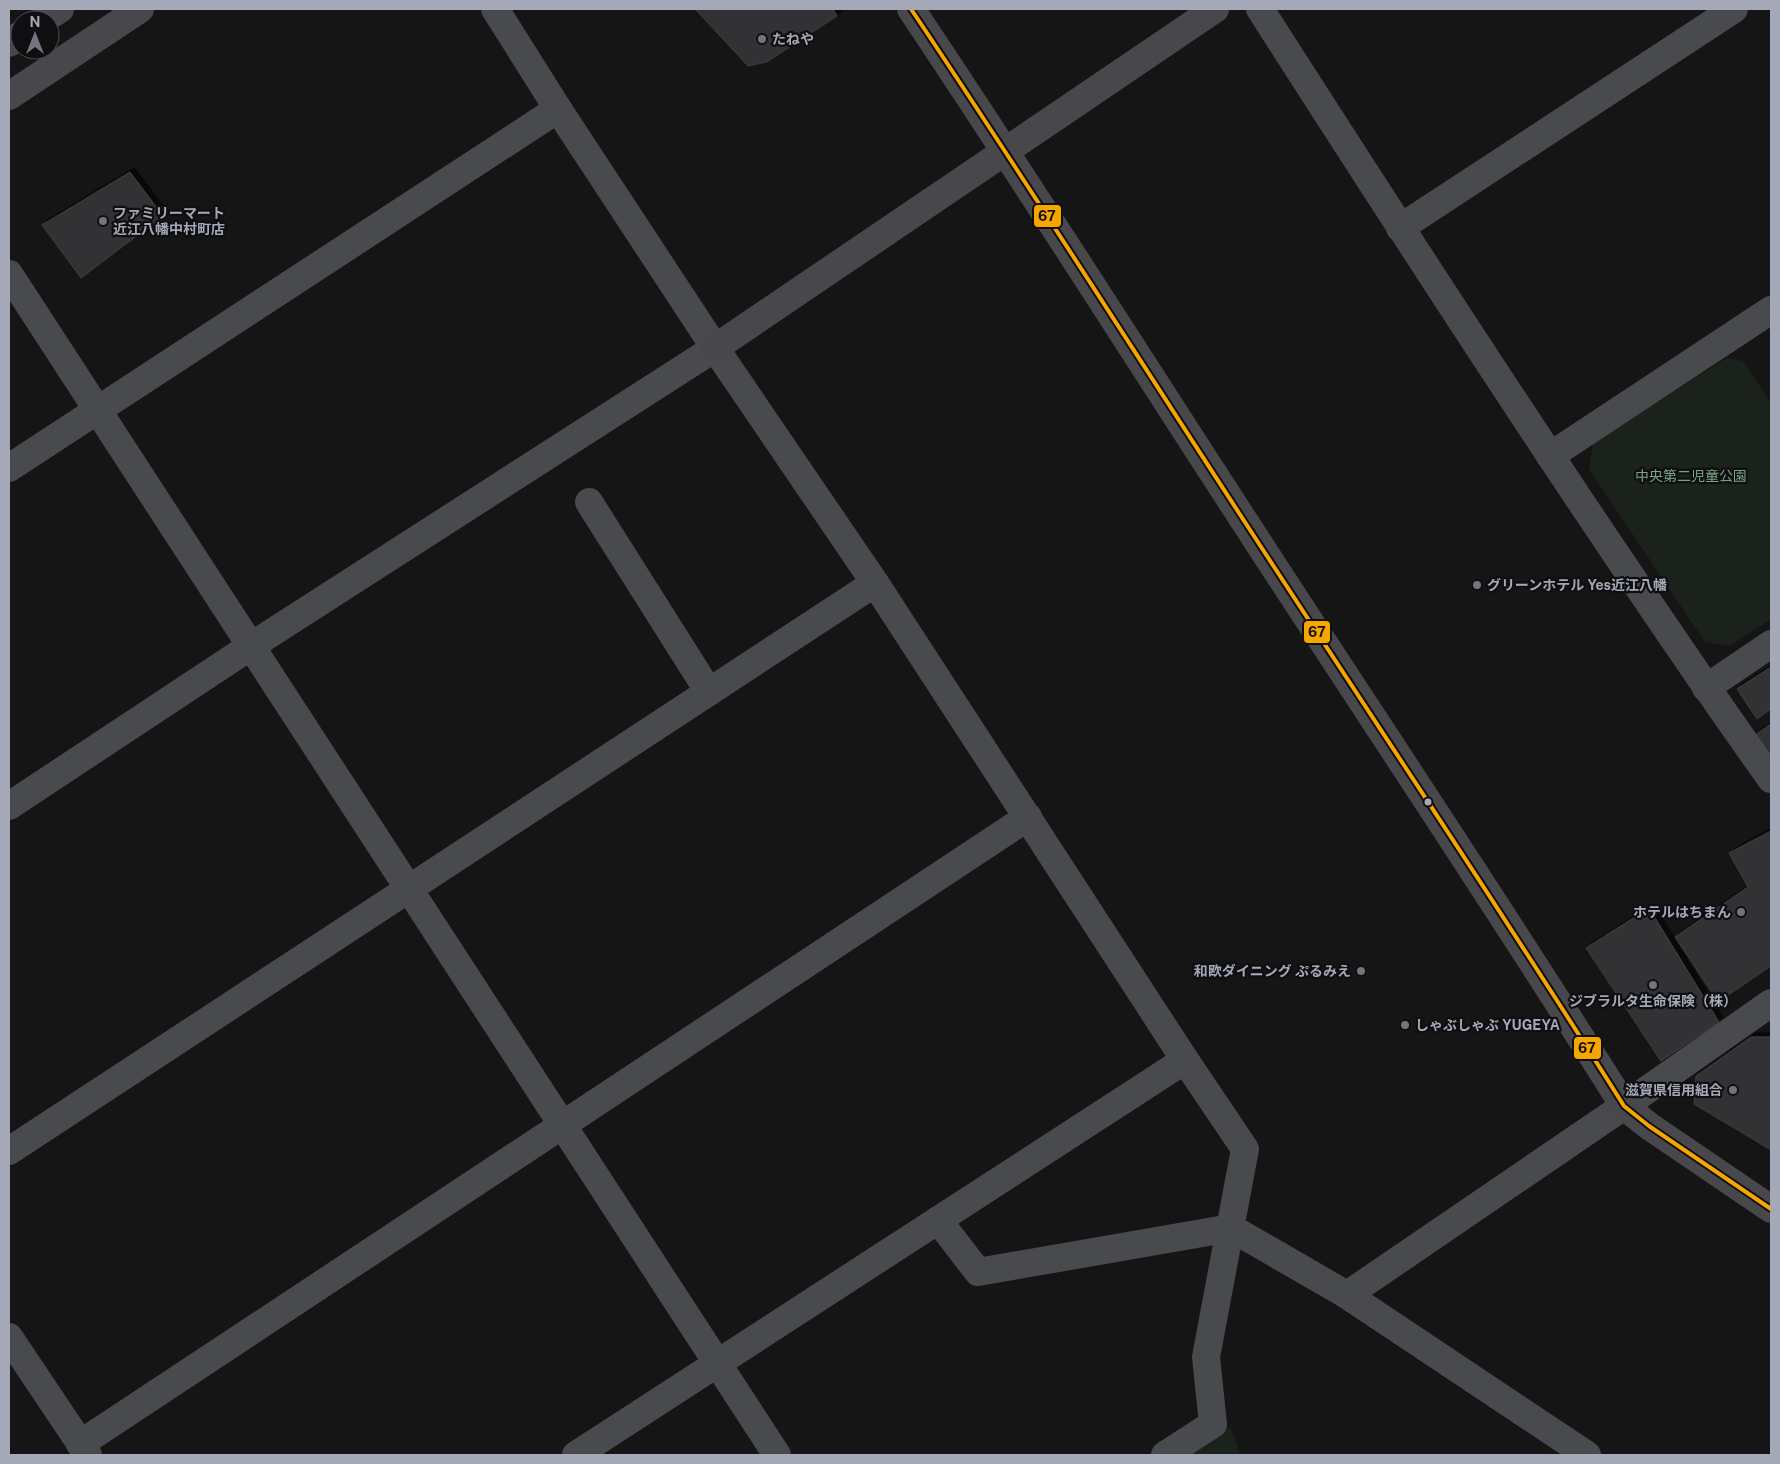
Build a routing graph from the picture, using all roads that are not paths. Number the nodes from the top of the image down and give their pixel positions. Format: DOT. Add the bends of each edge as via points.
graph roads {
  1 [pos="140,9"];
  2 [pos="494,9"];
  3 [pos="911,9"];
  4 [pos="1216,9"];
  5 [pos="1260,9"];
  6 [pos="1734,9"];
  7 [pos="9,96"];
  8 [pos="558,109"];
  9 [pos="1006,151"];
  10 [pos="1400,228"];
  11 [pos="9,274"];
  12 [pos="1771,310"];
  13 [pos="715,348"];
  14 [pos="97,410"];
  15 [pos="1550,456"];
  16 [pos="9,468"];
  17 [pos="589,502"];
  18 [pos="875,583"];
  19 [pos="1771,644"];
  20 [pos="251,646"];
  21 [pos="1706,688"];
  22 [pos="709,692"];
  23 [pos="1771,779"];
  24 [pos="9,806"];
  25 [pos="1028,816"];
  26 [pos="409,889"];
  27 [pos="1771,1003"];
  28 [pos="1185,1060"];
  29 [pos="1624,1106"];
  30 [pos="562,1125"];
  31 [pos="9,1150"];
  32 [pos="1771,1209"];
  33 [pos="938,1220"];
  34 [pos="1231,1228"];
  35 [pos="1347,1296"];
  36 [pos="9,1337"];
  37 [pos="717,1364"];
  38 [pos="84,1449"];
  39 [pos="576,1455"];
  40 [pos="777,1455"];
  41 [pos="1165,1455"];
  42 [pos="1588,1455"];
  1 -- 7 [label="main road"];
  2 -- 8 [label="street"];
  3 -- 9 [label="main road"];
  4 -- 9 [label="main road"];
  5 -- 10 [label="street"];
  6 -- 10 [label="street"];
  8 -- 13 [label="street"];
  8 -- 14 [label="street"];
  9 -- 13 [label="main road"];
  9 -- 29 [label="main road" via="1429,800"];
  10 -- 15 [label="street"];
  11 -- 14 [label="street"];
  12 -- 15 [label="street"];
  13 -- 18 [label="street"];
  13 -- 20 [label="street"];
  14 -- 16 [label="street"];
  14 -- 20 [label="street"];
  15 -- 21 [label="street"];
  17 -- 22 [label="street"];
  18 -- 22 [label="street"];
  18 -- 25 [label="street"];
  19 -- 21 [label="street"];
  20 -- 24 [label="street"];
  20 -- 26 [label="street"];
  21 -- 23 [label="street"];
  22 -- 26 [label="street"];
  25 -- 28 [label="street"];
  25 -- 30 [label="street"];
  26 -- 30 [label="street"];
  26 -- 31 [label="street"];
  27 -- 29 [label="street"];
  28 -- 33 [label="street"];
  28 -- 34 [label="street" via="1245,1148"];
  29 -- 32 [label="main road"];
  29 -- 35 [label="street"];
  30 -- 37 [label="street"];
  30 -- 38 [label="street"];
  33 -- 34 [label="street" via="978,1272"];
  33 -- 37 [label="street"];
  34 -- 35 [label="street"];
  34 -- 41 [label="street" via="1206,1357 1213,1424"];
  35 -- 42 [label="street"];
  36 -- 38 [label="street"];
  37 -- 39 [label="street"];
  37 -- 40 [label="street"];
}
